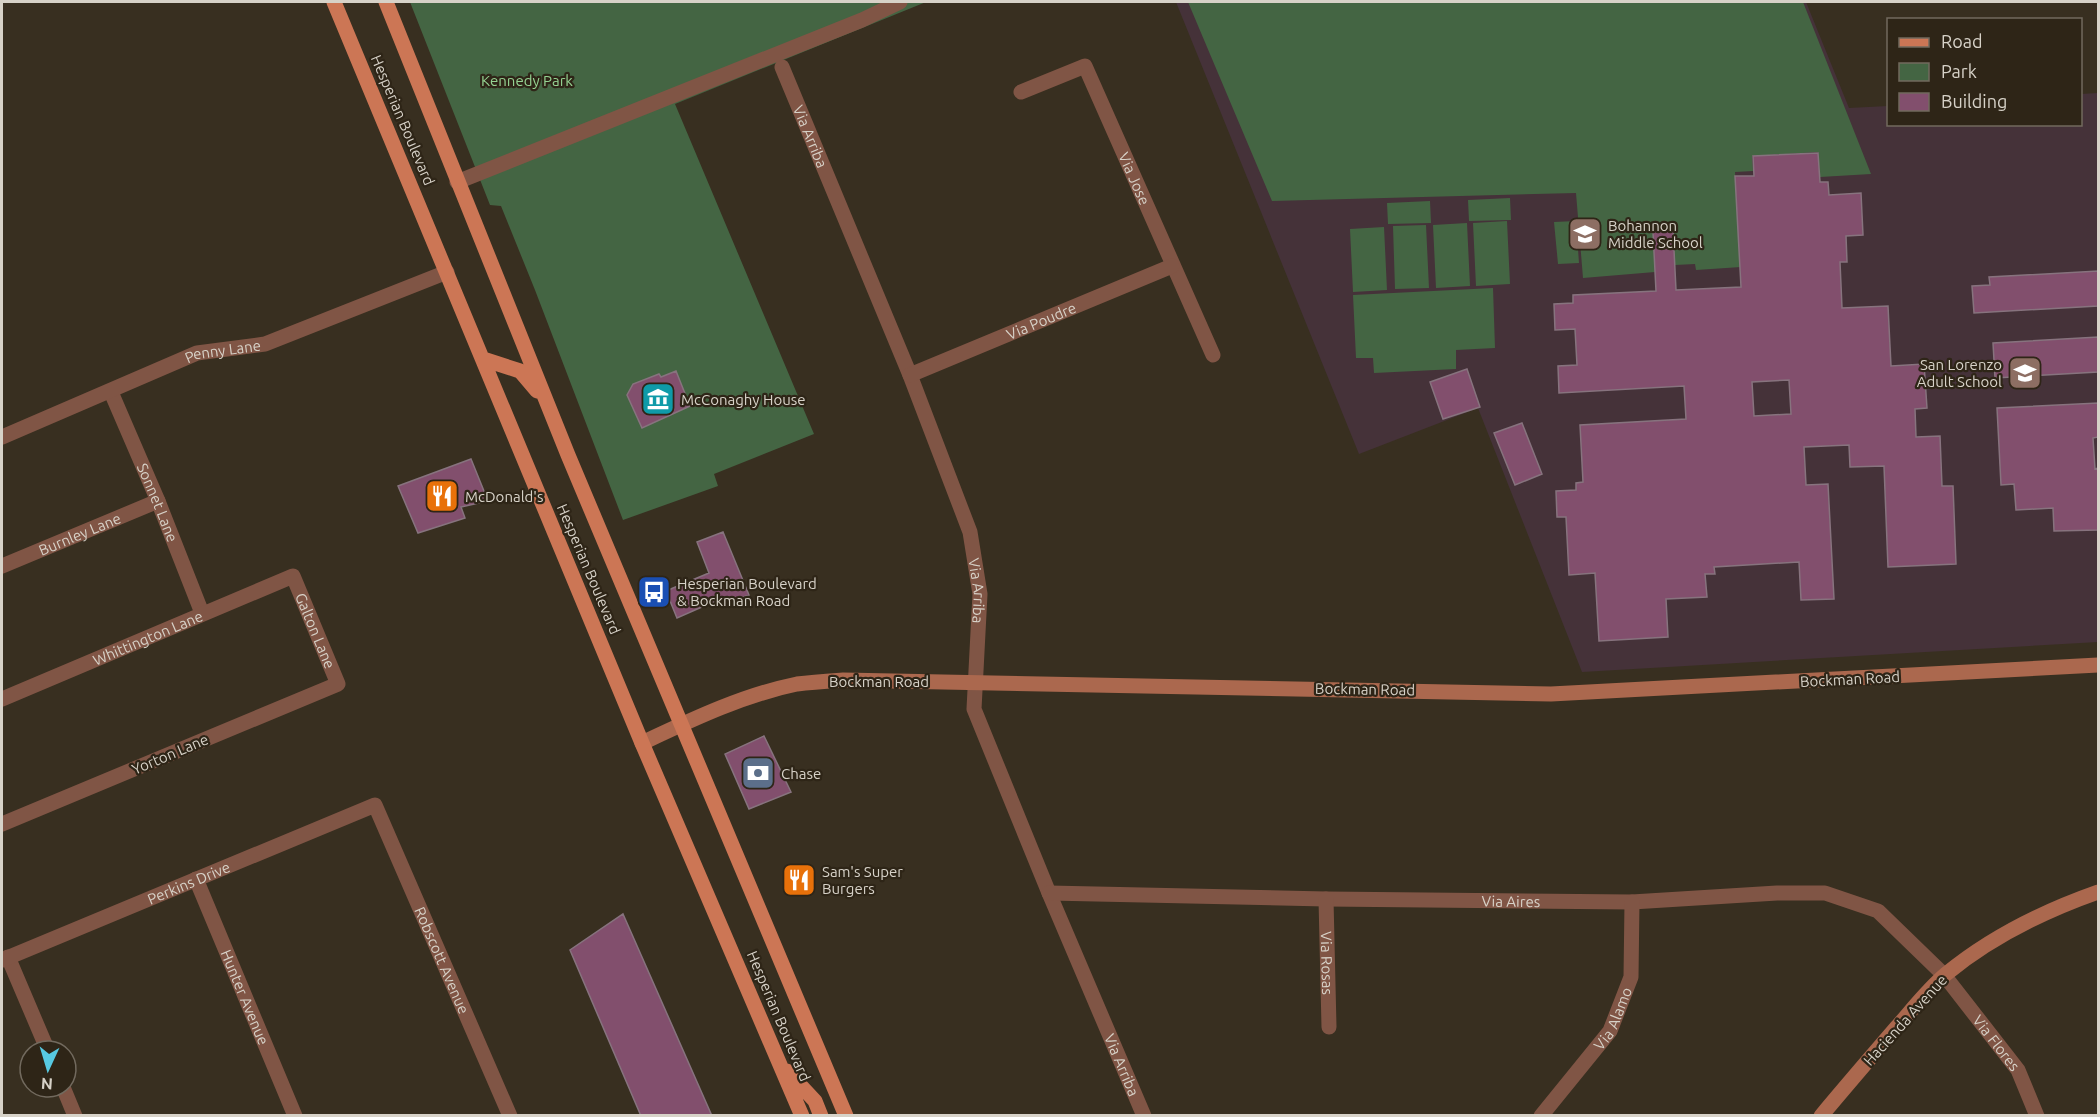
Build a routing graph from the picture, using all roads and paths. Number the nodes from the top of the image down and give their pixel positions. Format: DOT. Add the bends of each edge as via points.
graph roads {
  1 [pos="334,2"];
  2 [pos="386,2"];
  3 [pos="900,2"];
  4 [pos="782,67"];
  5 [pos="1021,92"];
  6 [pos="457,182"];
  7 [pos="1172,266"];
  8 [pos="447,272"];
  9 [pos="1213,355"];
  10 [pos="483,359"];
  11 [pos="910,375"];
  12 [pos="111,392"];
  13 [pos="546,403"];
  14 [pos="2,437"];
  15 [pos="158,501"];
  16 [pos="2,566"];
  17 [pos="293,576"];
  18 [pos="202,613"];
  19 [pos="2098,665"];
  20 [pos="975,681"];
  21 [pos="338,684"];
  22 [pos="2,699"];
  23 [pos="680,725"];
  24 [pos="642,743"];
  25 [pos="375,805"];
  26 [pos="2,824"];
  27 [pos="196,879"];
  28 [pos="2098,892"];
  29 [pos="1049,893"];
  30 [pos="1326,899"];
  31 [pos="1632,902"];
  32 [pos="5,958"];
  33 [pos="1944,975"];
  34 [pos="1329,1027"];
  35 [pos="42,1039"];
  36 [pos="780,1065"];
  37 [pos="68,1099"];
  38 [pos="75,1116"];
  39 [pos="295,1116"];
  40 [pos="510,1116"];
  41 [pos="802,1116"];
  42 [pos="821,1116"];
  43 [pos="846,1116"];
  44 [pos="1144,1116"];
  45 [pos="1541,1116"];
  46 [pos="1821,1116"];
  47 [pos="2037,1116"];
  1 -- 8 [label="main road, Hesperian Boulevard"];
  2 -- 6 [label="main road, Hesperian Boulevard"];
  3 -- 6 [label="street"];
  4 -- 11 [label="street, Via Arriba"];
  5 -- 7 [label="street, Via Jose" via="1085,66"];
  6 -- 13 [label="main road, Hesperian Boulevard"];
  7 -- 9 [label="street, Via Jose"];
  7 -- 11 [label="street, Via Poudre"];
  8 -- 10 [label="main road, Hesperian Boulevard"];
  8 -- 12 [label="street, Penny Lane" via="266,344 198,353"];
  10 -- 13 [label="main road" via="520,371"];
  10 -- 24 [label="main road, Hesperian Boulevard"];
  11 -- 20 [label="street, Via Arriba" via="969,532 980,594"];
  12 -- 14 [label="street, Penny Lane"];
  12 -- 15 [label="street, Sonnet Lane"];
  13 -- 23 [label="main road, Hesperian Boulevard"];
  15 -- 16 [label="street, Burnley Lane"];
  15 -- 18 [label="street, Sonnet Lane"];
  17 -- 18 [label="street, Whittington Lane"];
  17 -- 21 [label="street, Galton Lane"];
  18 -- 22 [label="street, Whittington Lane"];
  19 -- 20 [label="street, Bockman Road" via="1551,694"];
  20 -- 23 [label="street, Bockman Road" via="843,680 799,684"];
  20 -- 29 [label="street, Via Arriba" via="974,709"];
  21 -- 26 [label="street, Yorton Lane"];
  23 -- 24 [label="street, Bockman Road"];
  23 -- 43 [label="main road, Hesperian Boulevard"];
  24 -- 36 [label="main road, Hesperian Boulevard"];
  25 -- 27 [label="street, Perkins Drive"];
  25 -- 40 [label="street, Robscott Avenue"];
  27 -- 32 [label="street, Perkins Drive"];
  27 -- 39 [label="street, Hunter Avenue"];
  28 -- 33 [label="street, Hacienda Avenue" via="2059,905 2013,929"];
  29 -- 30 [label="street, Via Aires"];
  29 -- 44 [label="street, Via Arriba"];
  30 -- 31 [label="street, Via Aires"];
  30 -- 34 [label="street, Via Rosas"];
  31 -- 33 [label="street, Via Aires" via="1825,893 1878,911"];
  31 -- 45 [label="street, Via Alamo" via="1631,977 1610,1031"];
  32 -- 35 [label="street"];
  33 -- 46 [label="street, Hacienda Avenue"];
  33 -- 47 [label="street, Via Flores" via="2018,1070"];
  36 -- 41 [label="main road, Hesperian Boulevard"];
  36 -- 42 [label="main road" via="815,1101"];
  37 -- 38 [label="street"];
}
